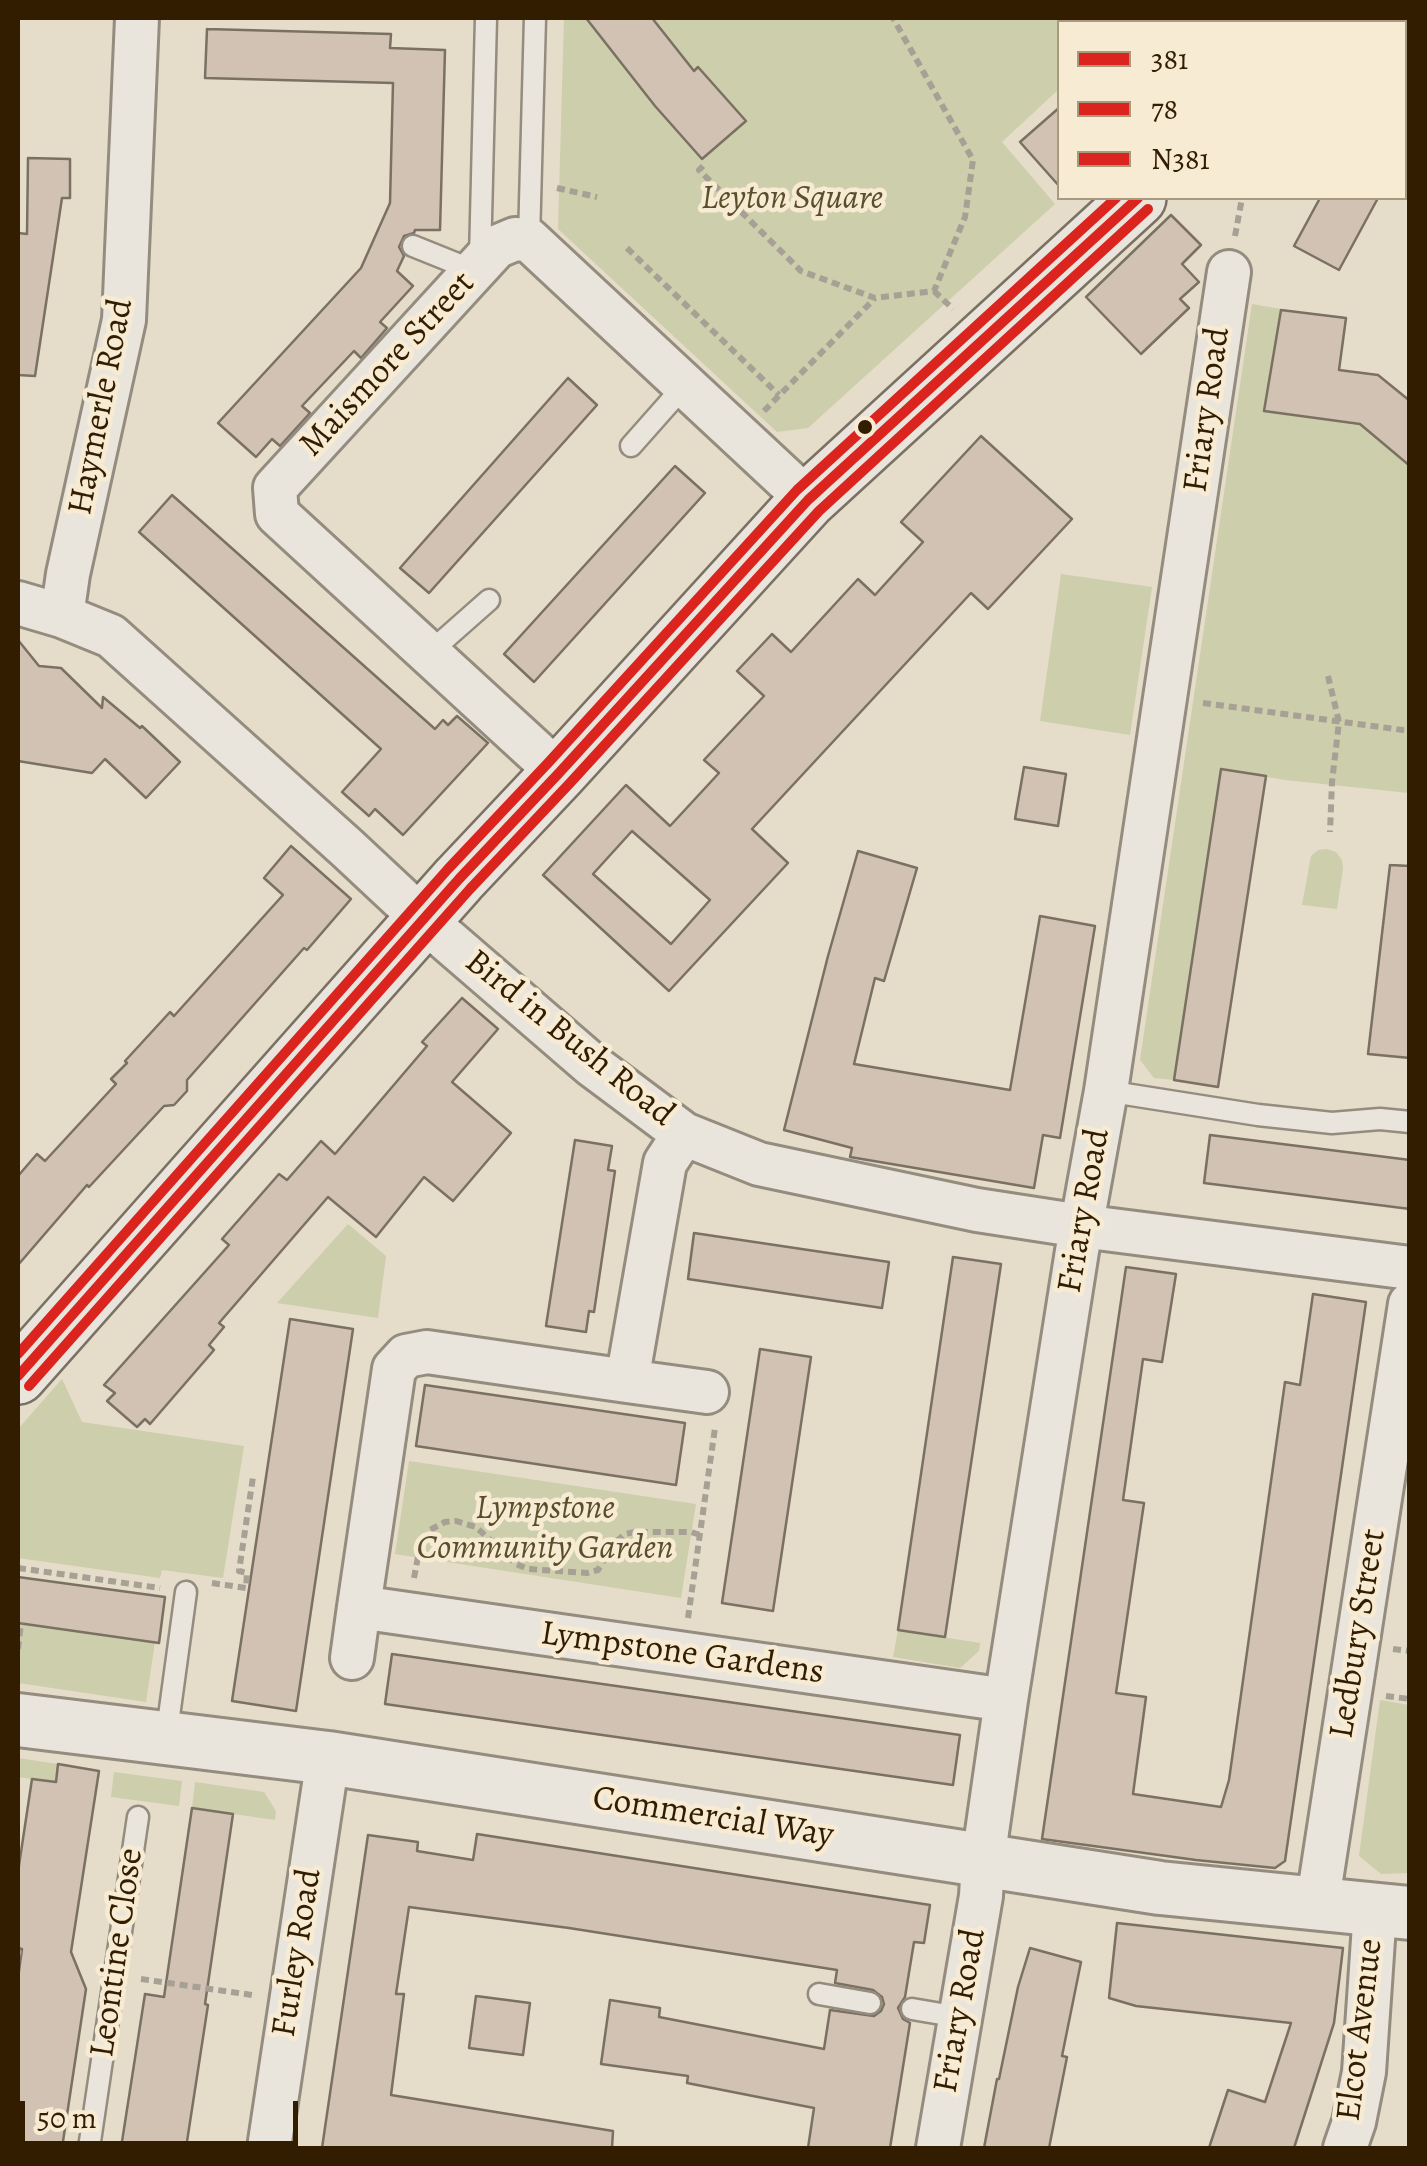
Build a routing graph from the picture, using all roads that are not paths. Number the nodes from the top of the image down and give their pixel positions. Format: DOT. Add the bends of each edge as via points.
graph roads {
  1 [pos="137,18"];
  2 [pos="486,18"];
  3 [pos="535,18"];
  4 [pos="1136,200"];
  5 [pos="529,240"];
  6 [pos="413,246"];
  7 [pos="477,268"];
  8 [pos="1229,272"];
  9 [pos="686,385"];
  10 [pos="631,446"];
  11 [pos="808,500"];
  12 [pos="489,600"];
  13 [pos="18,603"];
  14 [pos="62,616"];
  15 [pos="429,652"];
  16 [pos="559,773"];
  17 [pos="424,920"];
  18 [pos="1106,1091"];
  19 [pos="1410,1122"];
  20 [pos="684,1134"];
  21 [pos="1081,1226"];
  22 [pos="1410,1268"];
  23 [pos="1410,1304"];
  24 [pos="22,1361"];
  25 [pos="626,1381"];
  26 [pos="706,1392"];
  27 [pos="186,1592"];
  28 [pos="359,1607"];
  29 [pos="352,1658"];
  30 [pos="1006,1700"];
  31 [pos="18,1720"];
  32 [pos="166,1738"];
  33 [pos="328,1758"];
  34 [pos="138,1816"];
  35 [pos="983,1860"];
  36 [pos="1318,1906"];
  37 [pos="1392,1912"];
  38 [pos="820,1994"];
  39 [pos="870,2003"];
  40 [pos="912,2009"];
  41 [pos="959,2017"];
  42 [pos="89,2148"];
  43 [pos="269,2148"];
  44 [pos="938,2148"];
  45 [pos="1346,2148"];
  1 -- 14 [label="street, Haymerle Road" via="124,320"];
  2 -- 7 [label="lane"];
  3 -- 5 [label="lane"];
  4 -- 11 [label="main road"];
  5 -- 7 [label="street, Maismore Street" via="496,247"];
  5 -- 9 [label="street"];
  6 -- 7 [label="lane"];
  7 -- 15 [label="street, Maismore Street" via="275,488 277,514"];
  8 -- 18 [label="street, Friary Road"];
  9 -- 10 [label="lane"];
  9 -- 11 [label="street"];
  11 -- 16 [label="main road"];
  12 -- 15 [label="lane"];
  13 -- 14 [label="street, Bird in Bush Road"];
  14 -- 17 [label="street, Bird in Bush Road" via="111,636"];
  15 -- 16 [label="street, Maismore Street"];
  16 -- 17 [label="main road"];
  17 -- 20 [label="street, Bird in Bush Road" via="593,1066"];
  17 -- 24 [label="main road"];
  18 -- 19 [label="lane" via="1332,1123"];
  18 -- 21 [label="street, Friary Road"];
  20 -- 21 [label="street, Bird in Bush Road" via="759,1164"];
  20 -- 25 [label="street" via="665,1163"];
  21 -- 22 [label="street, Bird in Bush Road"];
  21 -- 30 [label="street, Friary Road"];
  23 -- 36 [label="street, Ledbury Street"];
  25 -- 26 [label="street"];
  25 -- 28 [label="street" via="427,1352 406,1356 394,1369"];
  27 -- 32 [label="lane"];
  28 -- 29 [label="street"];
  28 -- 30 [label="street, Lympstone Gardens"];
  30 -- 35 [label="street, Friary Road"];
  31 -- 32 [label="street, Commercial Way"];
  32 -- 33 [label="street, Commercial Way"];
  33 -- 35 [label="street, Commercial Way"];
  33 -- 43 [label="street, Furley Road"];
  34 -- 42 [label="lane, Leontine Close"];
  35 -- 36 [label="street, Commercial Way"];
  35 -- 41 [label="street, Friary Road"];
  36 -- 37 [label="street, Commercial Way"];
  37 -- 45 [label="street, Elcot Avenue"];
  38 -- 39 [label="lane"];
  40 -- 41 [label="lane"];
  41 -- 44 [label="street, Friary Road"];
}
